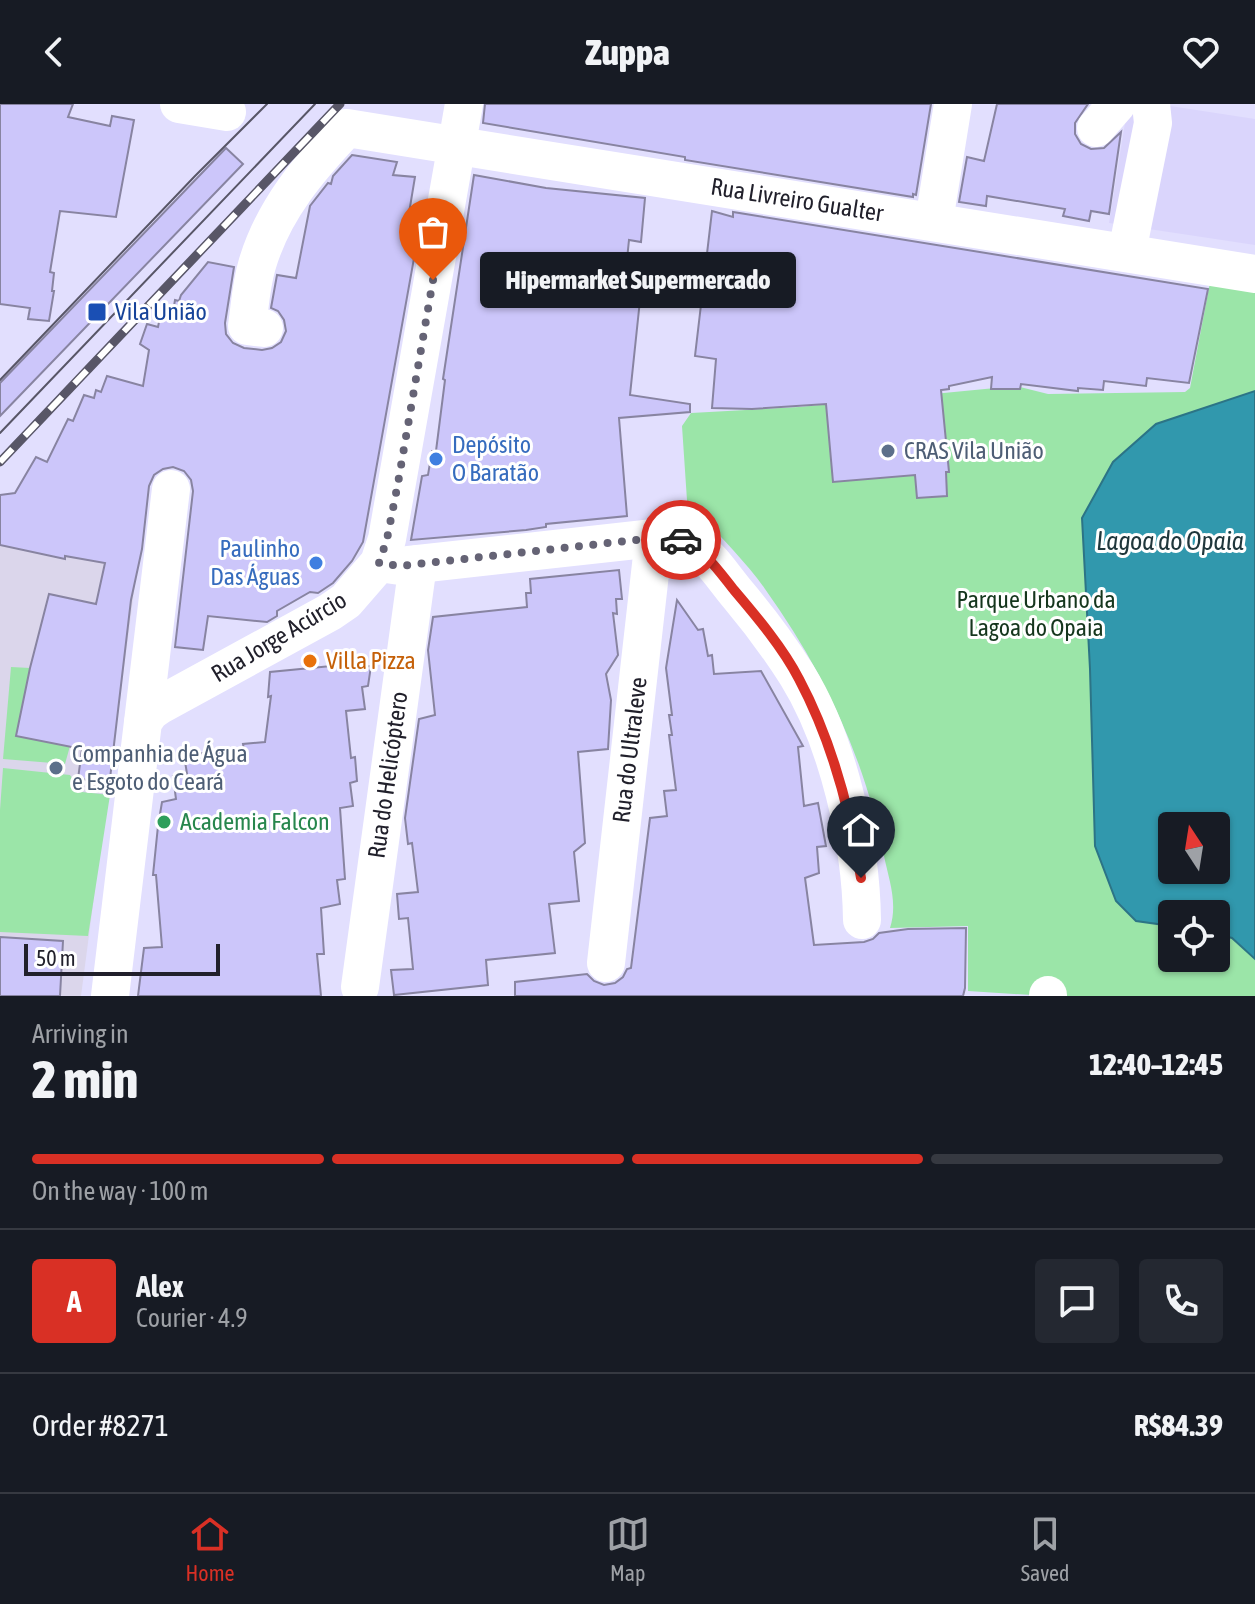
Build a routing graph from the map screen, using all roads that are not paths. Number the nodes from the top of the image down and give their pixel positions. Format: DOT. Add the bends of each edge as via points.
graph roads {
  1 [pos="179,104"];
  2 [pos="464,104"];
  3 [pos="953,104"];
  4 [pos="1151,104"];
  5 [pos="227,112"];
  6 [pos="455,145"];
  7 [pos="934,221"];
  8 [pos="1127,252"];
  9 [pos="1251,274"];
  10 [pos="264,328"];
  11 [pos="171,489"];
  12 [pos="654,538"];
  13 [pos="379,563"];
  14 [pos="418,564"];
  15 [pos="143,722"];
  16 [pos="862,920"];
  17 [pos="606,963"];
  18 [pos="360,987"];
  19 [pos="110,996"];
  1 -- 5 [label="street"];
  2 -- 6 [label="street, Rua Jorge Acúrcio"];
  3 -- 7 [label="street"];
  4 -- 8 [label="street" via="1153,123"];
  6 -- 7 [label="street, Rua Livreiro Gualter"];
  6 -- 10 [label="street, Rua Livreiro Gualter" via="347,128 306,170 267,235 247,326"];
  6 -- 13 [label="street, Rua Jorge Acúrcio" via="408,427"];
  7 -- 8 [label="street, Rua Livreiro Gualter"];
  8 -- 9 [label="street, Rua Livreiro Gualter"];
  11 -- 15 [label="street"];
  12 -- 14 [label="street"];
  12 -- 16 [label="street" via="678,539 705,555 798,677 828,742 854,834"];
  12 -- 17 [label="street, Rua do Ultraleve"];
  13 -- 14 [label="street"];
  13 -- 15 [label="street, Rua Jorge Acúrcio" via="330,612 160,705"];
  14 -- 18 [label="street, Rua do Helicóptero"];
  15 -- 19 [label="street"];
}
